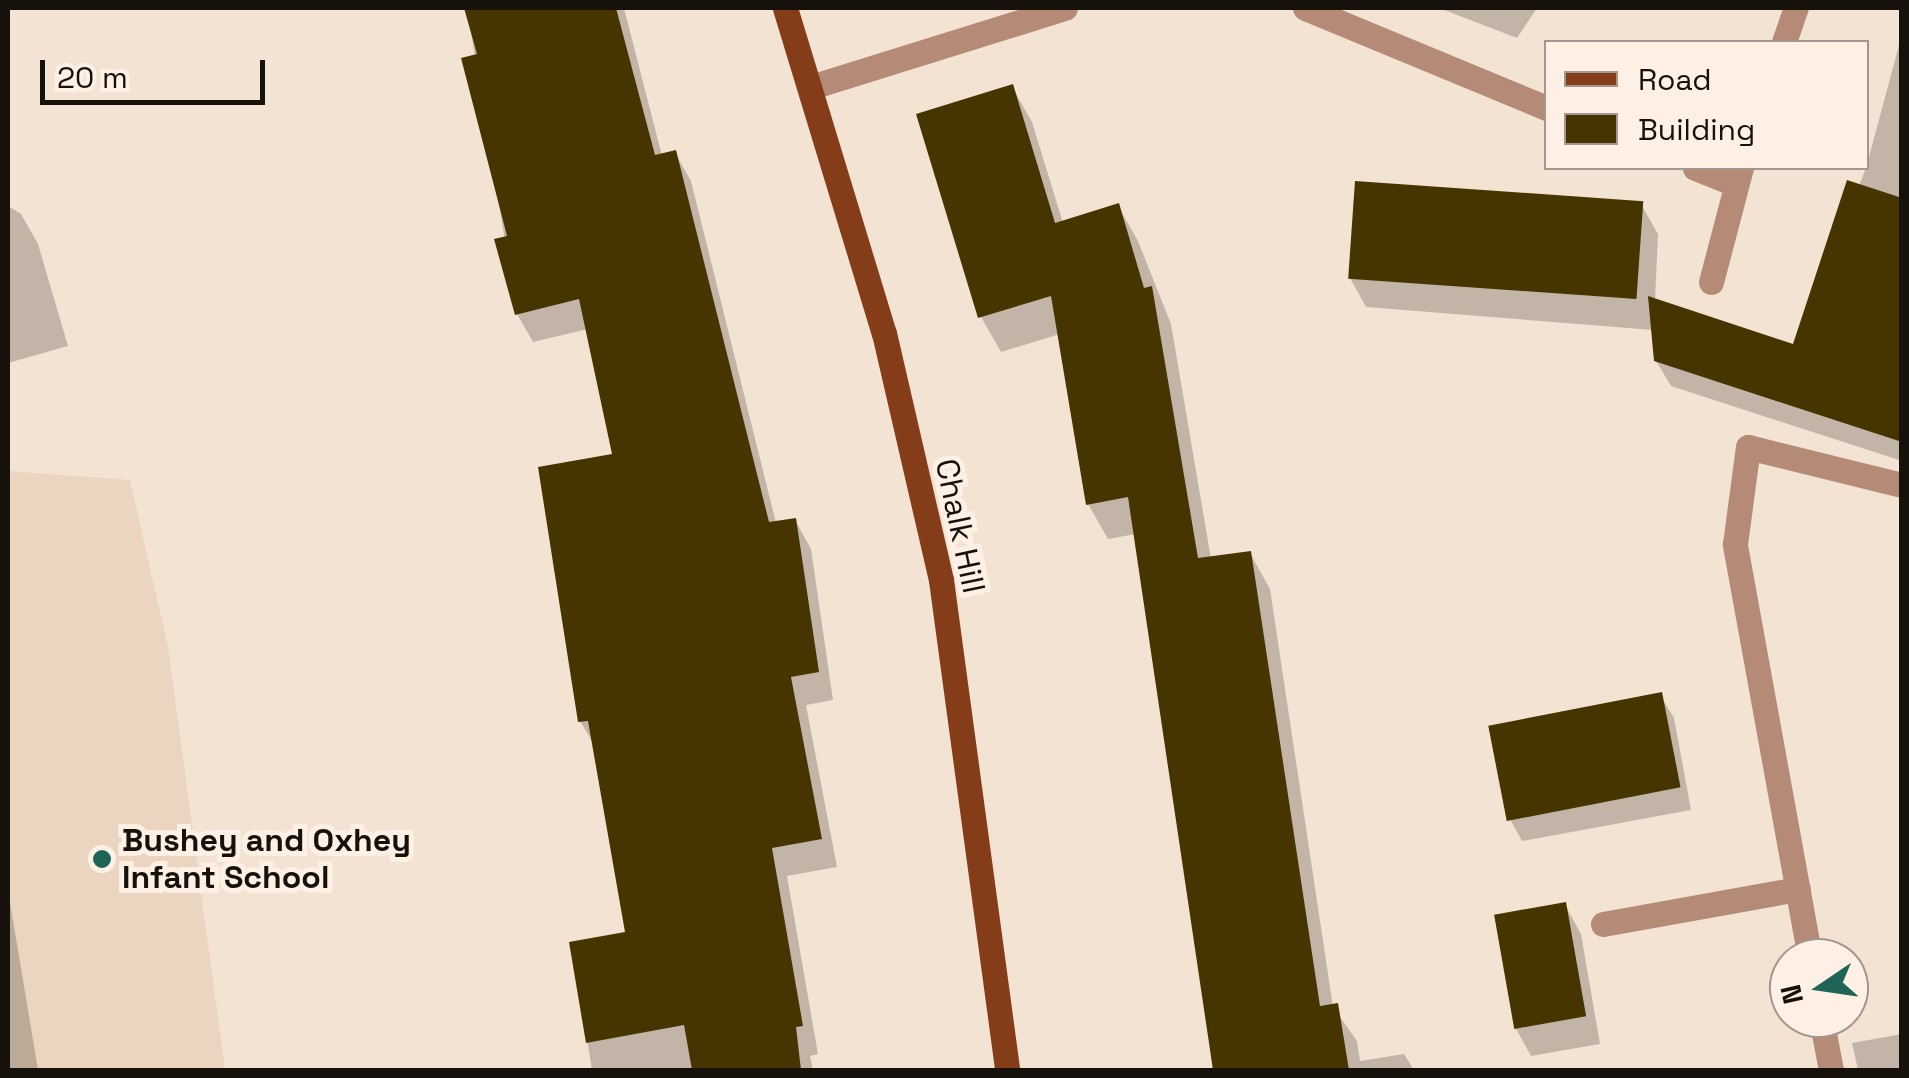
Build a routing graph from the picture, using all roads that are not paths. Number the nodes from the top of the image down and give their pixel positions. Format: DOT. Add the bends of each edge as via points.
graph roads {
  1 [pos="785,8"];
  2 [pos="1064,8"];
  3 [pos="1305,8"];
  4 [pos="1796,8"];
  5 [pos="1785,40"];
  6 [pos="812,87"];
  7 [pos="1544,107"];
  8 [pos="1706,170"];
  9 [pos="1738,176"];
  10 [pos="1712,282"];
  11 [pos="1902,485"];
  12 [pos="1798,889"];
  13 [pos="1603,924"];
  14 [pos="1807,938"];
  15 [pos="1824,1038"];
  16 [pos="1008,1070"];
  17 [pos="1830,1070"];
  1 -- 6 [label="main road, Chalk Hill"];
  2 -- 6 [label="street"];
  3 -- 7 [label="street"];
  4 -- 5 [label="street"];
  6 -- 16 [label="main road, Chalk Hill" via="884,333 941,580"];
  8 -- 9 [label="street"];
  9 -- 10 [label="street"];
  11 -- 12 [label="street" via="1748,447 1735,544"];
  12 -- 13 [label="street"];
  12 -- 14 [label="street"];
  15 -- 17 [label="street"];
}
